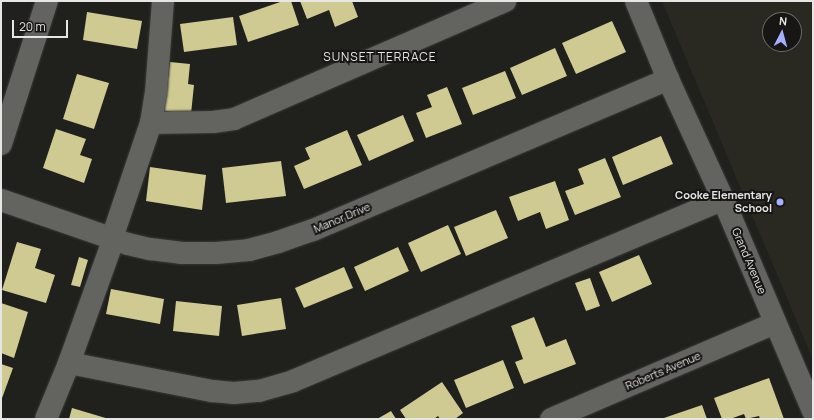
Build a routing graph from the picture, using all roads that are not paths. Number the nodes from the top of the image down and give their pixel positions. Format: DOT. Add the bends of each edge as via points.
graph roads {
  1 [pos="47,1"];
  2 [pos="163,1"];
  3 [pos="506,1"];
  4 [pos="636,1"];
  5 [pos="668,79"];
  6 [pos="151,123"];
  7 [pos="1,144"];
  8 [pos="723,199"];
  9 [pos="1,200"];
  10 [pos="113,238"];
  11 [pos="775,323"];
  12 [pos="69,363"];
  13 [pos="813,410"];
  14 [pos="46,419"];
  15 [pos="551,419"];
  1 -- 7 [label="street"];
  2 -- 6 [label="street"];
  3 -- 6 [label="street" via="234,119"];
  4 -- 5 [label="street, Grand Avenue"];
  5 -- 8 [label="street, Grand Avenue"];
  5 -- 10 [label="street, Manor Drive" via="313,230 278,242 240,251 181,253 150,249"];
  6 -- 10 [label="street"];
  8 -- 11 [label="street, Grand Avenue"];
  8 -- 12 [label="street" via="293,381 259,391 212,391"];
  9 -- 10 [label="street, Manor Drive"];
  10 -- 12 [label="street"];
  11 -- 13 [label="street, Grand Avenue"];
  11 -- 15 [label="street, Roberts Avenue"];
  12 -- 14 [label="street"];
}
